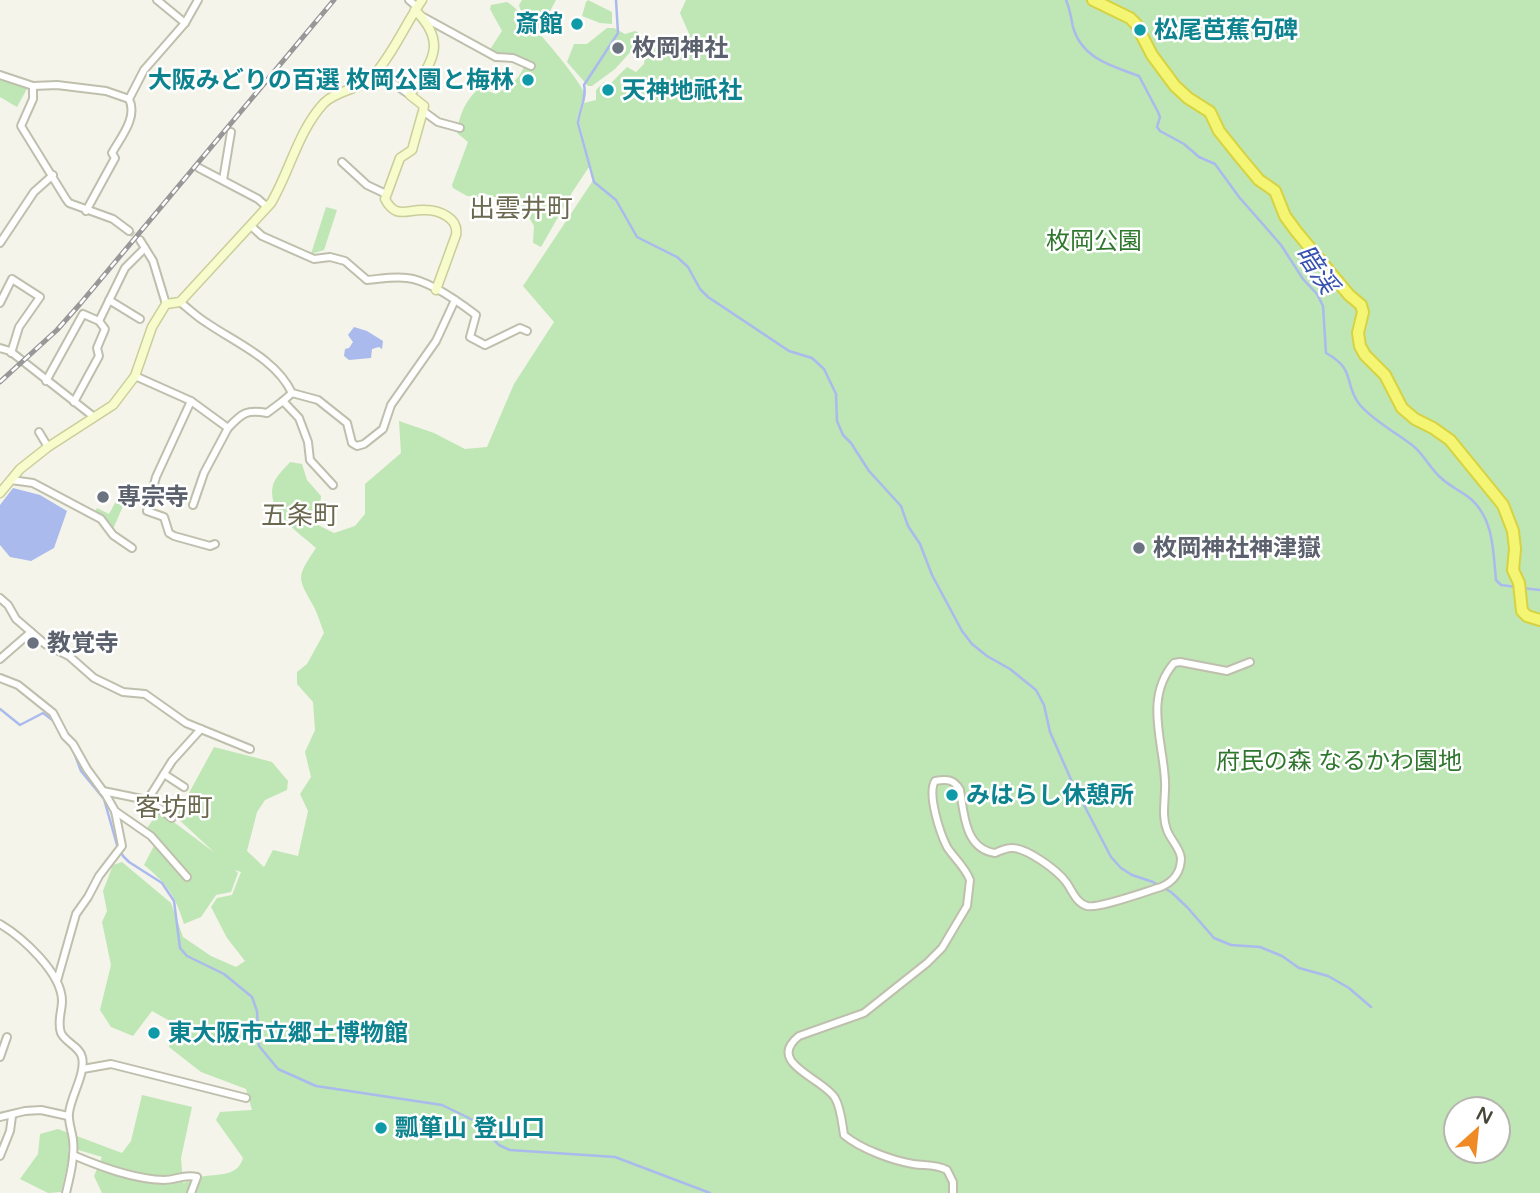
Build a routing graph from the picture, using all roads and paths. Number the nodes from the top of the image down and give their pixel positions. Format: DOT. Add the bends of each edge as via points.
graph roads {
  1 [pos="157,0"];
  2 [pos="198,0"];
  3 [pos="409,0"];
  4 [pos="1093,0"];
  5 [pos="418,5"];
  6 [pos="422,17"];
  7 [pos="185,23"];
  8 [pos="531,66"];
  9 [pos="377,72"];
  10 [pos="0,75"];
  11 [pos="33,86"];
  12 [pos="410,95"];
  13 [pos="129,99"];
  14 [pos="423,111"];
  15 [pos="460,128"];
  16 [pos="231,132"];
  17 [pos="342,162"];
  18 [pos="200,168"];
  19 [pos="53,174"];
  20 [pos="222,180"];
  21 [pos="386,194"];
  22 [pos="267,207"];
  23 [pos="86,211"];
  24 [pos="251,226"];
  25 [pos="130,231"];
  26 [pos="140,240"];
  27 [pos="0,243"];
  28 [pos="145,248"];
  29 [pos="436,290"];
  30 [pos="109,300"];
  31 [pos="455,300"];
  32 [pos="180,302"];
  33 [pos="0,303"];
  34 [pos="166,304"];
  35 [pos="140,319"];
  36 [pos="99,321"];
  37 [pos="527,331"];
  38 [pos="0,348"];
  39 [pos="11,353"];
  40 [pos="135,376"];
  41 [pos="46,381"];
  42 [pos="292,393"];
  43 [pos="191,401"];
  44 [pos="283,401"];
  45 [pos="74,402"];
  46 [pos="94,417"];
  47 [pos="228,428"];
  48 [pos="40,432"];
  49 [pos="48,447"];
  50 [pos="10,480"];
  51 [pos="332,485"];
  52 [pos="0,493"];
  53 [pos="193,505"];
  54 [pos="215,544"];
  55 [pos="132,548"];
  56 [pos="0,598"];
  57 [pos="1540,620"];
  58 [pos="31,632"];
  59 [pos="0,659"];
  60 [pos="1250,662"];
  61 [pos="0,678"];
  62 [pos="201,729"];
  63 [pos="250,749"];
  64 [pos="164,774"];
  65 [pos="184,787"];
  66 [pos="103,791"];
  67 [pos="147,801"];
  68 [pos="115,811"];
  69 [pos="172,818"];
  70 [pos="187,877"];
  71 [pos="0,924"];
  72 [pos="57,981"];
  73 [pos="7,1037"];
  74 [pos="0,1057"];
  75 [pos="83,1069"];
  76 [pos="246,1098"];
  77 [pos="12,1116"];
  78 [pos="68,1116"];
  79 [pos="0,1117"];
  80 [pos="73,1155"];
  81 [pos="0,1156"];
  82 [pos="66,1193"];
  83 [pos="191,1193"];
  84 [pos="953,1193"];
  1 -- 7 [label="street"];
  2 -- 7 [label="street"];
  3 -- 5 [label="street"];
  4 -- 57 [label="highway" via="1136,24 1175,86 1210,112 1239,156 1275,191 1296,231 1361,304 1360,346 1385,375 1402,408 1450,440 1503,505 1513,531 1513,570 1522,611"];
  5 -- 6 [label="street"];
  5 -- 9 [label="street"];
  6 -- 8 [label="street" via="496,57"];
  6 -- 12 [label="street" via="432,35 433,57"];
  7 -- 13 [label="street" via="144,70"];
  9 -- 12 [label="street"];
  9 -- 22 [label="street" via="324,103"];
  10 -- 11 [label="street"];
  11 -- 13 [label="street" via="106,91"];
  11 -- 19 [label="street" via="33,99 21,125"];
  12 -- 14 [label="street" via="424,106"];
  13 -- 23 [label="street" via="132,115"];
  14 -- 15 [label="street" via="442,125"];
  14 -- 21 [label="street" via="412,150 400,159"];
  16 -- 20 [label="street"];
  17 -- 21 [label="street" via="367,185"];
  18 -- 20 [label="street"];
  19 -- 23 [label="street" via="69,204"];
  19 -- 27 [label="street" via="34,192"];
  20 -- 22 [label="street"];
  21 -- 29 [label="street" via="389,207 396,211 434,211 454,222 456,235"];
  22 -- 24 [label="street"];
  23 -- 25 [label="street" via="113,219"];
  24 -- 29 [label="street" via="262,236 314,259 345,261 367,280 408,278"];
  24 -- 32 [label="street"];
  26 -- 28 [label="street"];
  28 -- 30 [label="street" via="125,268"];
  28 -- 34 [label="street"];
  29 -- 31 [label="street"];
  30 -- 35 [label="street"];
  30 -- 36 [label="street"];
  31 -- 37 [label="street" via="476,315 470,337 485,345 520,328"];
  31 -- 42 [label="street" via="436,341 391,405 383,429 363,444 352,443 347,423 318,400"];
  32 -- 34 [label="street"];
  32 -- 42 [label="street" via="250,349 288,383"];
  33 -- 39 [label="street" via="12,279 40,298 19,327"];
  34 -- 40 [label="street" via="152,327"];
  36 -- 41 [label="street" via="83,314"];
  36 -- 45 [label="street" via="104,329 99,356"];
  38 -- 39 [label="street"];
  39 -- 41 [label="street"];
  40 -- 43 [label="street"];
  40 -- 46 [label="street" via="113,405"];
  41 -- 45 [label="street"];
  42 -- 44 [label="street"];
  43 -- 47 [label="street"];
  43 -- 54 [label="street" via="156,477 147,511 164,517 174,536"];
  44 -- 47 [label="street" via="267,413 243,412"];
  44 -- 51 [label="street" via="299,418 310,460"];
  45 -- 46 [label="street"];
  46 -- 49 [label="street"];
  47 -- 53 [label="street" via="204,472"];
  48 -- 49 [label="street"];
  49 -- 50 [label="street"];
  50 -- 52 [label="street"];
  50 -- 55 [label="street" via="33,483 101,519 113,536"];
  56 -- 58 [label="street"];
  58 -- 59 [label="street"];
  58 -- 62 [label="street" via="94,678 123,692 145,694"];
  60 -- 84 [label="street" via="1227,671 1174,663 1161,682 1157,702 1165,822 1181,858 1176,876 1161,887 1086,906 1049,865 1016,848 995,853 983,848 966,831 957,785 944,779 935,781 933,802 947,846 970,880 967,906 942,948 909,978 864,1013 799,1036 789,1054 797,1068 833,1095 844,1135 896,1159 947,1170"];
  61 -- 66 [label="street" via="18,685 53,713"];
  62 -- 63 [label="street"];
  62 -- 64 [label="street"];
  64 -- 65 [label="street"];
  64 -- 67 [label="street"];
  66 -- 67 [label="street"];
  66 -- 68 [label="street"];
  67 -- 69 [label="street"];
  68 -- 70 [label="street" via="150,836"];
  68 -- 72 [label="street" via="122,846 76,914"];
  71 -- 72 [label="street" via="26,942"];
  72 -- 75 [label="street" via="62,1034 82,1055"];
  73 -- 74 [label="street"];
  75 -- 76 [label="street" via="110,1063"];
  75 -- 78 [label="street"];
  77 -- 78 [label="street" via="41,1110"];
  77 -- 79 [label="street"];
  77 -- 81 [label="street"];
  78 -- 80 [label="street"];
  80 -- 82 [label="street"];
  80 -- 83 [label="street" via="124,1174 166,1180 184,1174 197,1177"];
}
